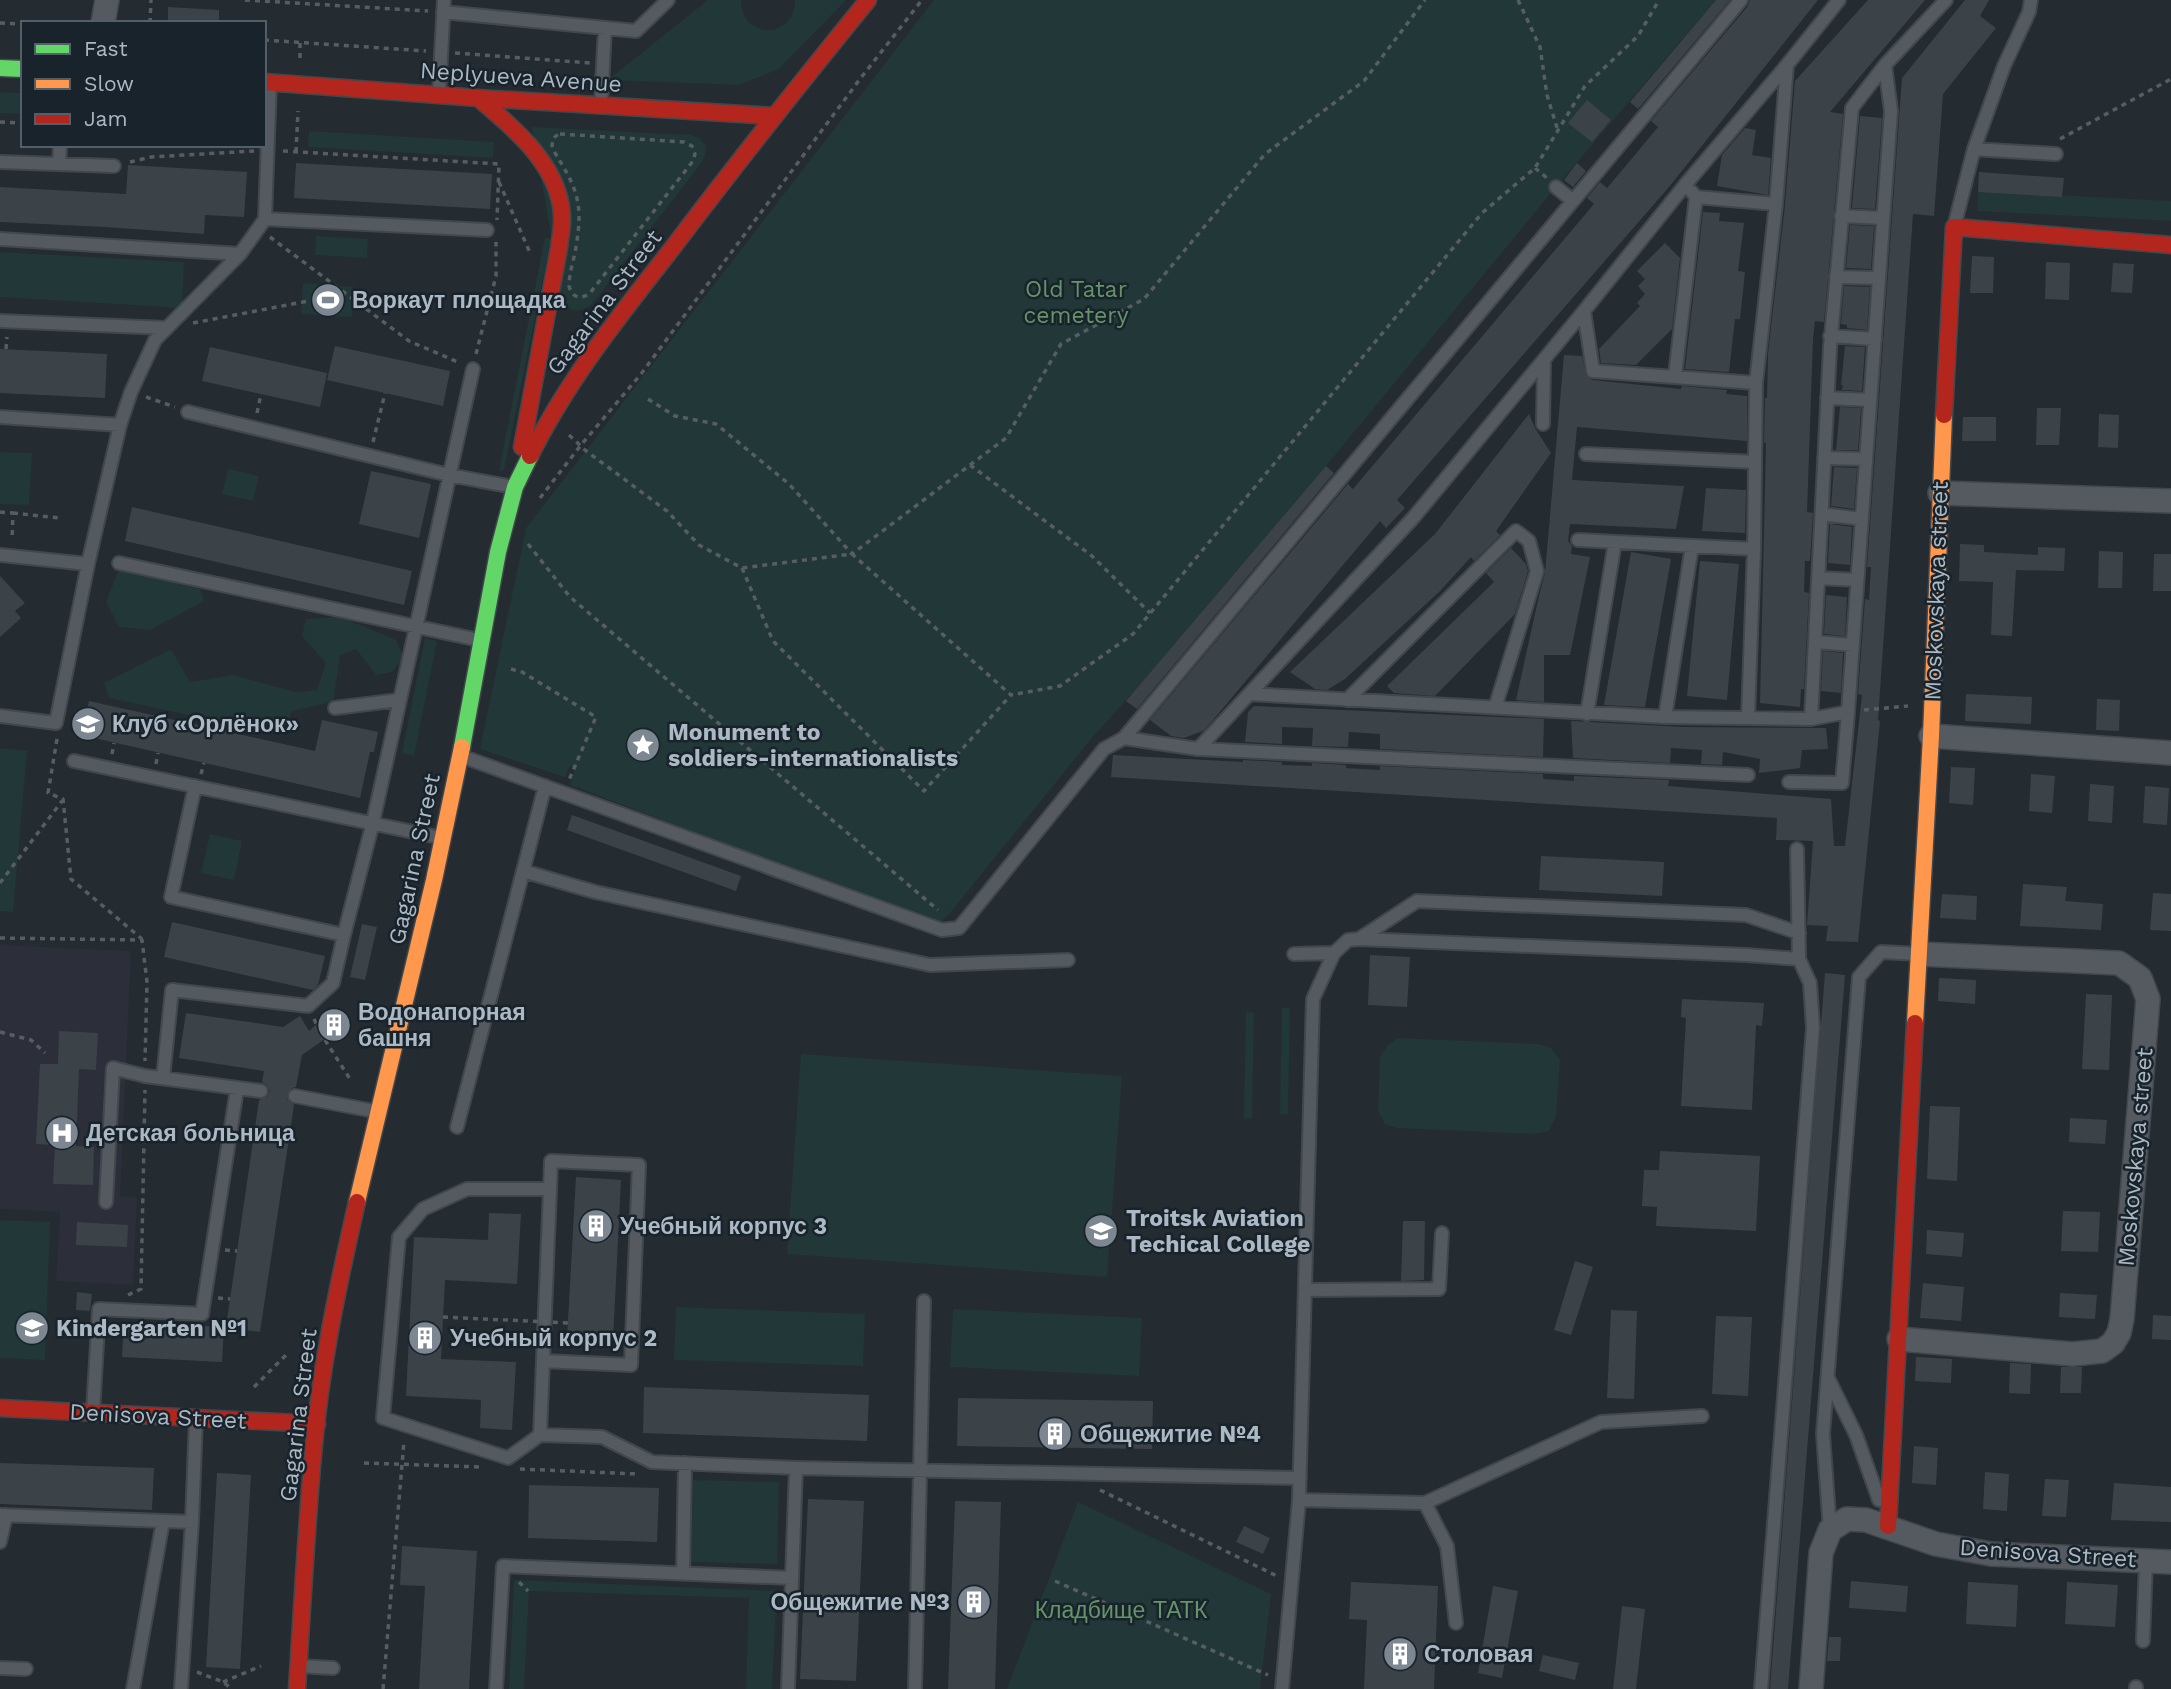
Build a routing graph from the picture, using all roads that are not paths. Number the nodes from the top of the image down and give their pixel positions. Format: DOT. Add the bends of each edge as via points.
graph roads {
  1 [pos="107,0"];
  2 [pos="668,0"];
  3 [pos="868,0"];
  4 [pos="1741,0"];
  5 [pos="1839,0"];
  6 [pos="1946,0"];
  7 [pos="2031,0"];
  8 [pos="444,6"];
  9 [pos="103,21"];
  10 [pos="605,28"];
  11 [pos="1787,65"];
  12 [pos="1885,65"];
  13 [pos="0,68"];
  14 [pos="21,69"];
  15 [pos="267,82"];
  16 [pos="439,94"];
  17 [pos="478,98"];
  18 [pos="601,106"];
  19 [pos="774,116"];
  20 [pos="60,147"];
  21 [pos="1974,149"];
  22 [pos="2056,154"];
  23 [pos="0,162"];
  24 [pos="59,164"];
  25 [pos="114,166"];
  26 [pos="1685,185"];
  27 [pos="1556,187"];
  28 [pos="1696,197"];
  29 [pos="1573,201"];
  30 [pos="1776,204"];
  31 [pos="1841,216"];
  32 [pos="1883,218"];
  33 [pos="262,224"];
  34 [pos="1954,228"];
  35 [pos="487,230"];
  36 [pos="0,239"];
  37 [pos="2171,245"];
  38 [pos="240,254"];
  39 [pos="1836,277"];
  40 [pos="1879,278"];
  41 [pos="1584,311"];
  42 [pos="0,321"];
  43 [pos="167,328"];
  44 [pos="1830,337"];
  45 [pos="1875,339"];
  46 [pos="1544,360"];
  47 [pos="473,369"];
  48 [pos="1675,376"];
  49 [pos="1756,383"];
  50 [pos="1827,398"];
  51 [pos="1870,400"];
  52 [pos="188,412"];
  53 [pos="0,417"];
  54 [pos="1543,424"];
  55 [pos="120,425"];
  56 [pos="1586,454"];
  57 [pos="1825,458"];
  58 [pos="1866,459"];
  59 [pos="1755,462"];
  60 [pos="449,475"];
  61 [pos="515,487"];
  62 [pos="1940,493"];
  63 [pos="2171,500"];
  64 [pos="1822,514"];
  65 [pos="1862,519"];
  66 [pos="1578,540"];
  67 [pos="1615,542"];
  68 [pos="1692,546"];
  69 [pos="1754,549"];
  70 [pos="5,556"];
  71 [pos="119,563"];
  72 [pos="88,564"];
  73 [pos="1819,578"];
  74 [pos="1857,580"];
  75 [pos="415,626"];
  76 [pos="482,641"];
  77 [pos="1816,642"];
  78 [pos="1853,645"];
  79 [pos="1248,694"];
  80 [pos="399,700"];
  81 [pos="1347,700"];
  82 [pos="335,708"];
  83 [pos="1495,708"];
  84 [pos="1848,712"];
  85 [pos="1587,714"];
  86 [pos="0,716"];
  87 [pos="1665,717"];
  88 [pos="1748,718"];
  89 [pos="1811,719"];
  90 [pos="1931,736"];
  91 [pos="1124,738"];
  92 [pos="1198,749"];
  93 [pos="2171,753"];
  94 [pos="460,755"];
  95 [pos="74,761"];
  96 [pos="1748,775"];
  97 [pos="1789,782"];
  98 [pos="195,786"];
  99 [pos="545,786"];
  100 [pos="373,822"];
  101 [pos="443,838"];
  102 [pos="1797,849"];
  103 [pos="523,871"];
  104 [pos="1799,933"];
  105 [pos="344,935"];
  106 [pos="1359,939"];
  107 [pos="1334,953"];
  108 [pos="1294,954"];
  109 [pos="1920,954"];
  110 [pos="1799,959"];
  111 [pos="1068,960"];
  112 [pos="163,1078"];
  113 [pos="237,1089"];
  114 [pos="261,1091"];
  115 [pos="295,1096"];
  116 [pos="380,1112"];
  117 [pos="457,1127"];
  118 [pos="550,1189"];
  119 [pos="106,1202"];
  120 [pos="1442,1233"];
  121 [pos="1305,1290"];
  122 [pos="924,1301"];
  123 [pos="1899,1339"];
  124 [pos="543,1362"];
  125 [pos="1828,1377"];
  126 [pos="0,1408"];
  127 [pos="93,1413"];
  128 [pos="1702,1416"];
  129 [pos="196,1418"];
  130 [pos="317,1424"];
  131 [pos="540,1435"];
  132 [pos="685,1464"];
  133 [pos="796,1468"];
  134 [pos="921,1469"];
  135 [pos="1300,1478"];
  136 [pos="1299,1500"];
  137 [pos="1425,1503"];
  138 [pos="3,1515"];
  139 [pos="163,1521"];
  140 [pos="192,1522"];
  141 [pos="1888,1526"];
  142 [pos="1830,1530"];
  143 [pos="0,1542"];
  144 [pos="2147,1560"];
  145 [pos="2171,1562"];
  146 [pos="683,1573"];
  147 [pos="791,1578"];
  148 [pos="1456,1623"];
  149 [pos="2143,1641"];
  150 [pos="298,1666"];
  151 [pos="0,1668"];
  152 [pos="333,1668"];
  153 [pos="26,1669"];
  154 [pos="1282,1685"];
  155 [pos="133,1689"];
  156 [pos="181,1689"];
  157 [pos="297,1689"];
  158 [pos="496,1689"];
  159 [pos="788,1689"];
  160 [pos="915,1689"];
  161 [pos="1761,1689"];
  162 [pos="1811,1689"];
  1 -- 9 [label="street"];
  2 -- 10 [label="lane" via="636,31"];
  3 -- 19 [label="street, Gagarina Street"];
  4 -- 29 [label="lane"];
  5 -- 11 [label="lane"];
  6 -- 12 [label="lane"];
  7 -- 21 [label="lane"];
  8 -- 10 [label="lane"];
  8 -- 16 [label="lane"];
  10 -- 18 [label="lane"];
  11 -- 26 [label="lane"];
  11 -- 30 [label="lane"];
  12 -- 31 [label="lane" via="1852,108"];
  12 -- 32 [label="lane" via="1891,111"];
  13 -- 14 [label="street"];
  15 -- 16 [label="street, Neplyueva Avenue"];
  15 -- 33 [label="lane"];
  16 -- 17 [label="street, Neplyueva Avenue"];
  17 -- 18 [label="street, Neplyueva Avenue"];
  17 -- 61 [label="street" via="536,155 557,192 562,215"];
  18 -- 19 [label="street, Neplyueva Avenue"];
  19 -- 61 [label="street, Gagarina Street" via="588,357 549,418"];
  20 -- 24 [label="lane"];
  21 -- 22 [label="lane"];
  21 -- 34 [label="lane"];
  23 -- 24 [label="lane"];
  24 -- 25 [label="lane"];
  26 -- 28 [label="lane"];
  26 -- 41 [label="lane"];
  27 -- 29 [label="lane"];
  28 -- 30 [label="lane"];
  28 -- 48 [label="lane"];
  29 -- 91 [label="lane"];
  30 -- 49 [label="lane"];
  31 -- 32 [label="lane"];
  31 -- 39 [label="lane"];
  32 -- 40 [label="lane"];
  33 -- 35 [label="lane"];
  33 -- 38 [label="lane"];
  34 -- 37 [label="street"];
  34 -- 62 [label="street, Moskovskaya street"];
  36 -- 38 [label="lane"];
  38 -- 43 [label="lane"];
  39 -- 40 [label="lane"];
  39 -- 44 [label="lane"];
  40 -- 45 [label="lane"];
  41 -- 46 [label="lane"];
  41 -- 48 [label="lane" via="1593,371"];
  42 -- 43 [label="lane"];
  43 -- 55 [label="lane" via="155,340"];
  44 -- 45 [label="lane"];
  44 -- 50 [label="lane"];
  45 -- 51 [label="lane"];
  46 -- 54 [label="lane"];
  46 -- 79 [label="lane" via="1414,517"];
  47 -- 60 [label="lane"];
  48 -- 49 [label="lane"];
  49 -- 59 [label="lane"];
  50 -- 51 [label="lane"];
  50 -- 57 [label="lane"];
  51 -- 58 [label="lane"];
  52 -- 60 [label="lane"];
  53 -- 55 [label="lane"];
  55 -- 72 [label="lane"];
  56 -- 59 [label="lane"];
  57 -- 58 [label="lane"];
  57 -- 64 [label="lane"];
  58 -- 65 [label="lane"];
  59 -- 69 [label="lane"];
  60 -- 61 [label="lane"];
  60 -- 75 [label="lane"];
  61 -- 76 [label="street, Gagarina Street"];
  62 -- 63 [label="street, Moskovskaya street"];
  62 -- 90 [label="street, Moskovskaya street"];
  64 -- 65 [label="lane"];
  64 -- 73 [label="lane"];
  65 -- 74 [label="lane"];
  66 -- 67 [label="lane"];
  67 -- 68 [label="lane"];
  67 -- 85 [label="lane"];
  68 -- 69 [label="lane"];
  68 -- 87 [label="lane"];
  69 -- 88 [label="lane"];
  70 -- 72 [label="lane"];
  71 -- 75 [label="lane"];
  72 -- 86 [label="lane" via="56,723"];
  73 -- 74 [label="lane"];
  73 -- 77 [label="lane"];
  74 -- 78 [label="lane"];
  75 -- 76 [label="lane"];
  75 -- 80 [label="lane"];
  76 -- 94 [label="street, Gagarina Street"];
  77 -- 78 [label="lane"];
  77 -- 89 [label="lane"];
  78 -- 84 [label="lane"];
  79 -- 81 [label="lane"];
  79 -- 92 [label="lane"];
  80 -- 82 [label="lane"];
  80 -- 100 [label="lane"];
  81 -- 83 [label="lane"];
  81 -- 83 [label="lane" via="1516,531 1529,541 1537,571"];
  83 -- 85 [label="lane"];
  84 -- 89 [label="lane"];
  84 -- 97 [label="lane" via="1842,783"];
  85 -- 87 [label="lane"];
  87 -- 88 [label="lane"];
  88 -- 89 [label="lane"];
  90 -- 93 [label="street"];
  90 -- 109 [label="street, Moskovskaya street"];
  91 -- 92 [label="lane"];
  91 -- 99 [label="lane" via="1104,749 959,928 942,930"];
  92 -- 96 [label="lane"];
  94 -- 99 [label="lane"];
  94 -- 101 [label="street, Gagarina Street"];
  95 -- 98 [label="lane"];
  98 -- 100 [label="lane"];
  98 -- 105 [label="lane" via="172,897"];
  99 -- 103 [label="lane"];
  100 -- 101 [label="lane"];
  100 -- 105 [label="lane"];
  101 -- 116 [label="street, Gagarina Street"];
  102 -- 104 [label="lane"];
  103 -- 111 [label="lane" via="595,892 930,965"];
  103 -- 117 [label="lane"];
  104 -- 106 [label="lane" via="1746,915 1417,901"];
  104 -- 110 [label="lane"];
  105 -- 112 [label="lane" via="333,983 308,1006 172,990"];
  106 -- 107 [label="lane" via="1348,940"];
  106 -- 110 [label="lane"];
  107 -- 108 [label="lane"];
  107 -- 121 [label="lane" via="1313,999"];
  109 -- 123 [label="street, Moskovskaya street"];
  109 -- 123 [label="street, Moskovskaya street" via="2119,963 2140,978 2148,999 2122,1319 2113,1343 2102,1351 2073,1354"];
  109 -- 125 [label="lane" via="1881,952 1858,977"];
  110 -- 161 [label="lane" via="1810,983 1813,1028"];
  112 -- 113 [label="lane"];
  112 -- 119 [label="lane" via="113,1068"];
  113 -- 114 [label="lane"];
  113 -- 127 [label="lane" via="202,1314 99,1309"];
  115 -- 116 [label="lane"];
  116 -- 130 [label="street, Gagarina Street" via="343,1263"];
  118 -- 124 [label="lane"];
  118 -- 124 [label="lane" via="551,1161 639,1165 631,1365"];
  118 -- 131 [label="lane" via="467,1189 423,1209 399,1237 383,1418 508,1458"];
  120 -- 121 [label="lane" via="1439,1289"];
  121 -- 135 [label="lane"];
  122 -- 134 [label="lane"];
  123 -- 141 [label="street, Moskovskaya street"];
  124 -- 131 [label="lane"];
  125 -- 141 [label="lane" via="1856,1435"];
  125 -- 142 [label="lane" via="1823,1434"];
  126 -- 127 [label="street, Denisova Street"];
  127 -- 129 [label="street, Denisova Street"];
  128 -- 137 [label="lane" via="1601,1422"];
  129 -- 130 [label="street, Denisova Street"];
  129 -- 140 [label="lane"];
  130 -- 150 [label="street, Gagarina Street"];
  131 -- 132 [label="lane" via="602,1437 652,1462"];
  132 -- 133 [label="lane"];
  132 -- 146 [label="lane"];
  133 -- 134 [label="lane"];
  133 -- 147 [label="lane"];
  134 -- 135 [label="lane"];
  134 -- 160 [label="lane"];
  135 -- 136 [label="lane"];
  136 -- 137 [label="lane"];
  136 -- 154 [label="lane"];
  137 -- 148 [label="lane" via="1447,1546"];
  138 -- 139 [label="lane"];
  138 -- 143 [label="lane"];
  139 -- 140 [label="lane"];
  139 -- 155 [label="lane"];
  140 -- 156 [label="lane"];
  141 -- 142 [label="street, Denisova Street" via="1847,1519"];
  141 -- 144 [label="street, Denisova Street" via="1936,1544 1991,1554"];
  142 -- 162 [label="street" via="1821,1553"];
  144 -- 145 [label="street, Denisova Street"];
  144 -- 149 [label="lane"];
  146 -- 147 [label="lane"];
  146 -- 158 [label="lane" via="503,1566"];
  147 -- 159 [label="lane"];
  150 -- 152 [label="lane"];
  150 -- 157 [label="street, Gagarina Street"];
  151 -- 153 [label="lane"];
}
